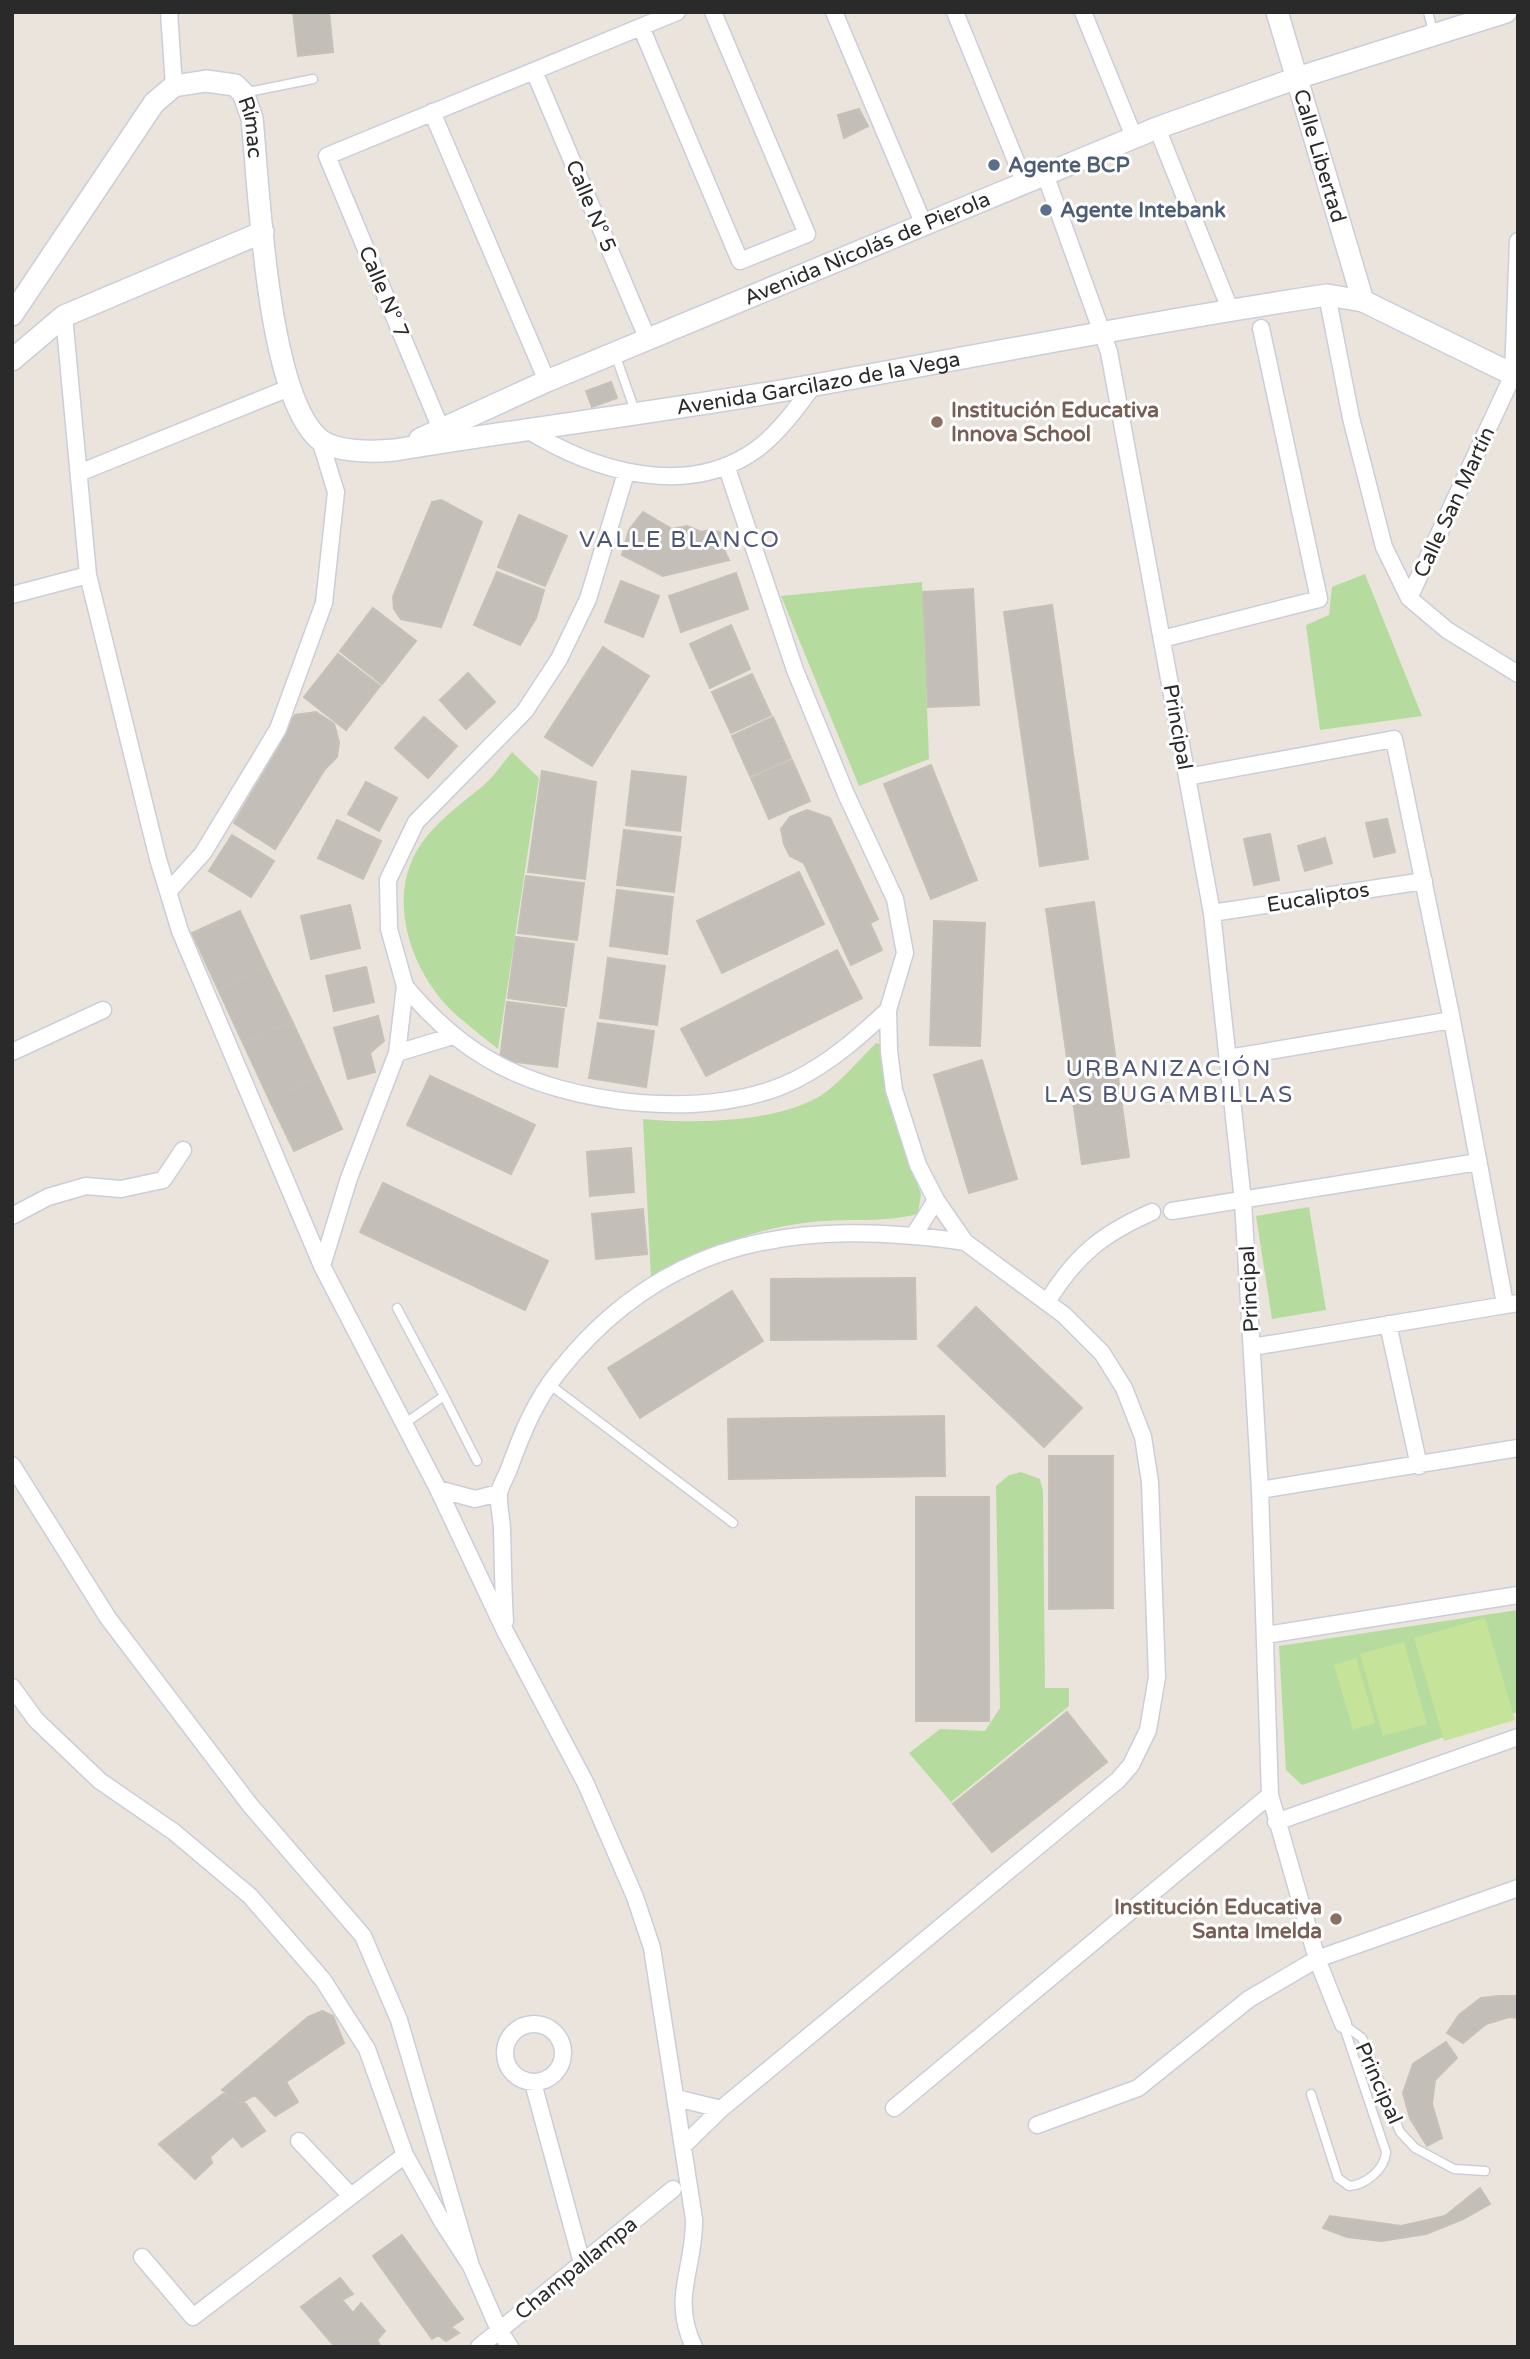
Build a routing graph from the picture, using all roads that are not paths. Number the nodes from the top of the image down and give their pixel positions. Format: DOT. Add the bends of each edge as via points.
graph roads {
  1 [pos="169,12"];
  2 [pos="677,12"];
  3 [pos="713,12"];
  4 [pos="834,12"];
  5 [pos="956,12"];
  6 [pos="1083,12"];
  7 [pos="1277,12"];
  8 [pos="1428,12"];
  9 [pos="1506,12"];
  10 [pos="640,27"];
  11 [pos="1434,35"];
  12 [pos="534,71"];
  13 [pos="1297,78"];
  14 [pos="313,79"];
  15 [pos="174,86"];
  16 [pos="243,93"];
  17 [pos="432,113"];
  18 [pos="1157,128"];
  19 [pos="1135,137"];
  20 [pos="1045,174"];
  21 [pos="1025,183"];
  22 [pos="924,225"];
  23 [pos="263,232"];
  24 [pos="1518,241"];
  25 [pos="1327,295"];
  26 [pos="1363,301"];
  27 [pos="1230,309"];
  28 [pos="12,315"];
  29 [pos="64,316"];
  30 [pos="1261,328"];
  31 [pos="1104,330"];
  32 [pos="648,340"];
  33 [pos="615,354"];
  34 [pos="12,360"];
  35 [pos="1515,376"];
  36 [pos="547,381"];
  37 [pos="814,385"];
  38 [pos="289,388"];
  39 [pos="636,414"];
  40 [pos="441,429"];
  41 [pos="526,429"];
  42 [pos="320,440"];
  43 [pos="396,450"];
  44 [pos="727,468"];
  45 [pos="79,473"];
  46 [pos="626,473"];
  47 [pos="88,575"];
  48 [pos="12,595"];
  49 [pos="1409,598"];
  50 [pos="1162,639"];
  51 [pos="1518,674"];
  52 [pos="1187,777"];
  53 [pos="1424,881"];
  54 [pos="168,892"];
  55 [pos="1212,913"];
  56 [pos="405,986"];
  57 [pos="103,1010"];
  58 [pos="888,1010"];
  59 [pos="1452,1020"];
  60 [pos="453,1036"];
  61 [pos="12,1052"];
  62 [pos="397,1053"];
  63 [pos="1228,1058"];
  64 [pos="183,1150"];
  65 [pos="1478,1162"];
  66 [pos="936,1200"];
  67 [pos="1243,1201"];
  68 [pos="1172,1211"];
  69 [pos="1152,1212"];
  70 [pos="12,1216"];
  71 [pos="914,1235"];
  72 [pos="965,1242"];
  73 [pos="322,1266"];
  74 [pos="1047,1302"];
  75 [pos="1511,1303"];
  76 [pos="397,1308"];
  77 [pos="1388,1324"];
  78 [pos="1252,1347"];
  79 [pos="549,1384"];
  80 [pos="444,1396"];
  81 [pos="404,1424"];
  82 [pos="1518,1448"];
  83 [pos="477,1461"];
  84 [pos="12,1465"];
  85 [pos="1419,1466"];
  86 [pos="438,1489"];
  87 [pos="1260,1490"];
  88 [pos="499,1493"];
  89 [pos="733,1523"];
  90 [pos="1518,1595"];
  91 [pos="505,1631"];
  92 [pos="1266,1635"];
  93 [pos="12,1687"];
  94 [pos="1518,1737"];
  95 [pos="1270,1795"];
  96 [pos="1276,1822"];
  97 [pos="1518,1888"];
  98 [pos="1317,1959"];
  99 [pos="1343,2024"];
  100 [pos="533,2083"];
  101 [pos="1311,2094"];
  102 [pos="676,2098"];
  103 [pos="894,2108"];
  104 [pos="721,2109"];
  105 [pos="1037,2125"];
  106 [pos="299,2141"];
  107 [pos="683,2146"];
  108 [pos="405,2155"];
  109 [pos="1485,2171"];
  110 [pos="673,2189"];
  111 [pos="351,2196"];
  112 [pos="142,2257"];
  113 [pos="582,2263"];
  114 [pos="471,2266"];
  115 [pos="499,2330"];
  116 [pos="479,2347"];
  117 [pos="510,2347"];
  118 [pos="694,2347"];
  1 -- 15 [label="street"];
  2 -- 10 [label="street"];
  3 -- 10 [label="street" via="807,234 740,261"];
  4 -- 22 [label="street"];
  5 -- 21 [label="street"];
  6 -- 19 [label="street"];
  7 -- 13 [label="street, Calle Libertad"];
  8 -- 11 [label="lane"];
  9 -- 11 [label="street, Avenida Nicolás de Pierola"];
  10 -- 12 [label="street"];
  11 -- 13 [label="street, Avenida Nicolás de Pierola"];
  12 -- 17 [label="street"];
  12 -- 32 [label="street, Calle N° 5"];
  13 -- 18 [label="street, Avenida Nicolás de Pierola"];
  13 -- 26 [label="street, Calle Libertad"];
  14 -- 16 [label="lane"];
  15 -- 16 [label="street, Rímac" via="206,80 235,85"];
  15 -- 28 [label="street" via="155,103"];
  16 -- 23 [label="street, Rímac" via="252,118"];
  17 -- 36 [label="street"];
  17 -- 40 [label="street, Calle N° 7" via="327,156"];
  18 -- 19 [label="street, Avenida Nicolás de Pierola"];
  18 -- 27 [label="street"];
  19 -- 20 [label="street, Avenida Nicolás de Pierola"];
  20 -- 21 [label="street, Avenida Nicolás de Pierola"];
  20 -- 31 [label="street, Principal"];
  21 -- 22 [label="street, Avenida Nicolás de Pierola"];
  22 -- 32 [label="street, Avenida Nicolás de Pierola"];
  23 -- 29 [label="street"];
  23 -- 38 [label="street" via="277,339"];
  24 -- 35 [label="street, Calle San Martín"];
  25 -- 26 [label="street, Avenida Garcilazo de la Vega"];
  25 -- 27 [label="street, Avenida Garcilazo de la Vega"];
  25 -- 49 [label="street" via="1351,418 1384,547"];
  26 -- 35 [label="street, Avenida Garcilazo de la Vega"];
  27 -- 31 [label="street, Avenida Garcilazo de la Vega"];
  29 -- 34 [label="street"];
  29 -- 45 [label="street"];
  30 -- 50 [label="street" via="1319,599"];
  31 -- 37 [label="street, Avenida Garcilazo de la Vega"];
  31 -- 50 [label="street, Principal"];
  32 -- 33 [label="street, Avenida Nicolás de Pierola"];
  33 -- 36 [label="street, Avenida Nicolás de Pierola"];
  33 -- 39 [label="lane"];
  35 -- 49 [label="street, Calle San Martín"];
  36 -- 40 [label="street, Avenida Nicolás de Pierola"];
  37 -- 39 [label="street, Avenida Garcilazo de la Vega"];
  37 -- 44 [label="street" via="758,449"];
  38 -- 42 [label="street" via="300,415"];
  38 -- 45 [label="street"];
  39 -- 41 [label="street, Avenida Garcilazo de la Vega"];
  40 -- 43 [label="street, Avenida Nicolás de Pierola"];
  41 -- 43 [label="street, Avenida Garcilazo de la Vega"];
  41 -- 46 [label="street" via="591,463"];
  42 -- 43 [label="street, Avenida Garcilazo de la Vega" via="355,451"];
  42 -- 54 [label="street" via="336,492 324,603 278,729 203,853"];
  44 -- 46 [label="street" via="677,475"];
  44 -- 58 [label="street" via="795,670 895,899 905,953"];
  45 -- 47 [label="street"];
  46 -- 56 [label="street" via="588,599 559,659 524,711 416,822 388,880 389,929"];
  47 -- 48 [label="street"];
  47 -- 54 [label="street"];
  49 -- 51 [label="street" via="1447,630"];
  50 -- 52 [label="street, Principal"];
  52 -- 53 [label="street" via="1394,739"];
  52 -- 55 [label="street, Principal"];
  53 -- 55 [label="street, Eucaliptos"];
  53 -- 59 [label="street"];
  54 -- 73 [label="street" via="180,931"];
  55 -- 63 [label="street, Principal"];
  56 -- 60 [label="street"];
  56 -- 62 [label="street"];
  57 -- 61 [label="street"];
  58 -- 60 [label="street" via="841,1053 793,1081 730,1101 669,1106 616,1100 538,1081 489,1060"];
  58 -- 66 [label="street" via="894,1090 904,1128"];
  59 -- 63 [label="street"];
  59 -- 65 [label="street"];
  60 -- 62 [label="street"];
  62 -- 73 [label="street" via="349,1178"];
  63 -- 67 [label="street, Principal"];
  64 -- 70 [label="street" via="163,1180 121,1189 86,1186 48,1197"];
  65 -- 67 [label="street"];
  65 -- 75 [label="street"];
  66 -- 71 [label="street"];
  66 -- 72 [label="street"];
  67 -- 68 [label="street"];
  67 -- 78 [label="street, Principal"];
  69 -- 74 [label="street" via="1119,1226 1090,1246"];
  71 -- 72 [label="street"];
  71 -- 79 [label="street" via="868,1232 731,1247 688,1265 620,1309 578,1348"];
  72 -- 74 [label="street"];
  73 -- 81 [label="street"];
  74 -- 104 [label="street" via="1102,1353 1124,1388 1143,1437 1150,1482 1157,1677 1148,1730 1131,1765 1093,1802"];
  75 -- 77 [label="street"];
  76 -- 80 [label="lane"];
  77 -- 78 [label="street"];
  77 -- 85 [label="street"];
  78 -- 87 [label="street, Principal"];
  79 -- 88 [label="street" via="524,1424"];
  79 -- 89 [label="lane"];
  80 -- 81 [label="lane"];
  80 -- 83 [label="lane"];
  81 -- 86 [label="street"];
  82 -- 85 [label="street"];
  84 -- 114 [label="street" via="108,1618 250,1805 363,1936 399,2020"];
  85 -- 87 [label="street"];
  86 -- 88 [label="street" via="475,1499"];
  86 -- 91 [label="street"];
  87 -- 92 [label="street, Principal"];
  88 -- 91 [label="street"];
  90 -- 92 [label="street"];
  91 -- 102 [label="street" via="586,1784 635,1897 652,1948"];
  92 -- 95 [label="street, Principal"];
  93 -- 108 [label="street" via="36,1720 100,1780 174,1832 250,1896 323,1980 367,2049"];
  94 -- 96 [label="street"];
  95 -- 96 [label="street, Principal"];
  95 -- 103 [label="street"];
  96 -- 98 [label="street, Principal"];
  97 -- 98 [label="street"];
  98 -- 99 [label="street, Principal"];
  98 -- 105 [label="street" via="1249,1999 1138,2088"];
  99 -- 101 [label="lane" via="1386,2152 1383,2164 1364,2183 1349,2186 1338,2178"];
  99 -- 109 [label="lane, Principal" via="1362,2038 1396,2123 1415,2148 1454,2169"];
  100 -- 113 [label="street"];
  102 -- 104 [label="street"];
  102 -- 107 [label="street"];
  104 -- 107 [label="street"];
  106 -- 111 [label="street"];
  107 -- 118 [label="street" via="695,2243 681,2311"];
  108 -- 111 [label="street"];
  108 -- 114 [label="street"];
  110 -- 113 [label="street, Champallampa"];
  111 -- 112 [label="street" via="192,2317"];
  113 -- 115 [label="street, Champallampa"];
  114 -- 115 [label="street"];
  115 -- 116 [label="street, Champallampa"];
  115 -- 117 [label="street"];
}
